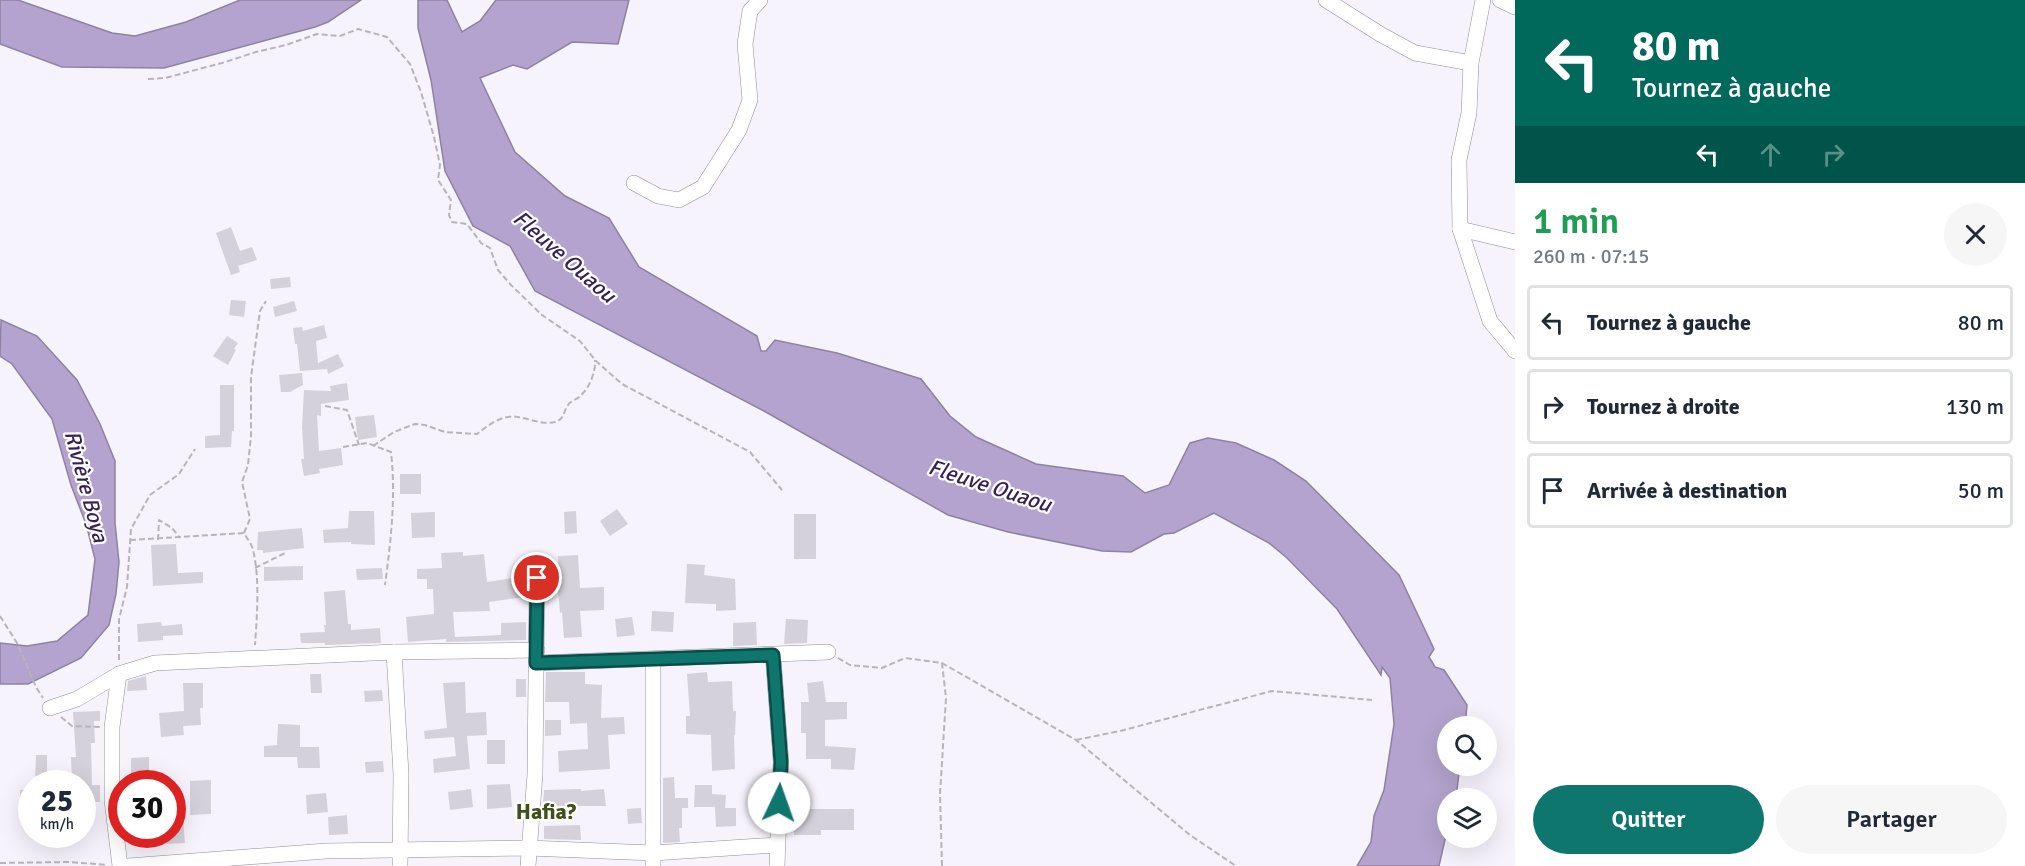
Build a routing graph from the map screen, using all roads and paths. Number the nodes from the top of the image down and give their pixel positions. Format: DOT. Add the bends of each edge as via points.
graph roads {
  1 [pos="760,0"];
  2 [pos="1326,0"];
  3 [pos="1483,0"];
  4 [pos="1500,0"];
  5 [pos="1515,8"];
  6 [pos="1471,63"];
  7 [pos="148,79"];
  8 [pos="634,183"];
  9 [pos="1460,229"];
  10 [pos="1515,242"];
  11 [pos="266,301"];
  12 [pos="1515,351"];
  13 [pos="595,360"];
  14 [pos="325,406"];
  15 [pos="359,445"];
  16 [pos="373,446"];
  17 [pos="343,447"];
  18 [pos="195,449"];
  19 [pos="782,490"];
  20 [pos="244,533"];
  21 [pos="180,538"];
  22 [pos="129,540"];
  23 [pos="159,540"];
  24 [pos="285,553"];
  25 [pos="255,568"];
  26 [pos="537,578"];
  27 [pos="385,585"];
  28 [pos="0,616"];
  29 [pos="394,652"];
  30 [pos="828,652"];
  31 [pos="773,655"];
  32 [pos="536,657"];
  33 [pos="652,659"];
  34 [pos="254,660"];
  35 [pos="942,663"];
  36 [pos="119,674"];
  37 [pos="36,687"];
  38 [pos="1372,700"];
  39 [pos="50,708"];
  40 [pos="1076,740"];
  41 [pos="777,845"];
  42 [pos="528,848"];
  43 [pos="400,858"];
  44 [pos="653,859"];
  45 [pos="0,863"];
  46 [pos="113,866"];
  47 [pos="120,866"];
  48 [pos="128,866"];
  49 [pos="528,866"];
  50 [pos="777,866"];
  51 [pos="942,866"];
  52 [pos="1236,866"];
  1 -- 8 [label="street" via="750,11 745,44 750,100 739,130 704,187 679,200 658,196"];
  2 -- 6 [label="street" via="1415,53"];
  3 -- 6 [label="street"];
  4 -- 5 [label="street"];
  6 -- 9 [label="street" via="1469,113 1459,160"];
  7 -- 13 [label="path" via="222,63 317,34 339,36 358,29 387,37 410,64 421,92 440,165 438,180 451,200 452,222 467,224 481,243 490,248 498,270 511,285 542,315 580,341"];
  9 -- 10 [label="street"];
  9 -- 12 [label="street" via="1490,321"];
  11 -- 20 [label="path" via="260,311 251,377 248,465 242,482 250,519"];
  13 -- 16 [label="path" via="596,367 583,393 568,403 558,421 515,416 490,423 477,434 445,432 415,424"];
  13 -- 19 [label="path" via="622,384 750,452"];
  14 -- 15 [label="path" via="347,410"];
  15 -- 16 [label="path"];
  15 -- 17 [label="path"];
  16 -- 27 [label="path" via="391,452 392,463 393,519"];
  18 -- 22 [label="path" via="179,474 150,495 130,529"];
  20 -- 21 [label="path"];
  20 -- 25 [label="path" via="253,548"];
  21 -- 23 [label="path"];
  21 -- 23 [label="path" via="159,520"];
  22 -- 23 [label="path"];
  22 -- 36 [label="path" via="127,587 119,619"];
  24 -- 25 [label="path"];
  25 -- 34 [label="path"];
  26 -- 32 [label="street"];
  28 -- 37 [label="path"];
  29 -- 32 [label="street"];
  29 -- 34 [label="street"];
  29 -- 43 [label="street" via="401,774"];
  30 -- 31 [label="street"];
  30 -- 35 [label="path" via="850,665 882,668 905,658"];
  31 -- 33 [label="street"];
  31 -- 41 [label="street" via="781,762"];
  32 -- 33 [label="street"];
  32 -- 42 [label="street" via="535,774"];
  33 -- 44 [label="street"];
  34 -- 36 [label="street" via="155,663"];
  35 -- 40 [label="path"];
  35 -- 51 [label="path" via="946,698 940,794"];
  36 -- 39 [label="street" via="77,699"];
  36 -- 47 [label="street" via="112,727 112,800"];
  38 -- 40 [label="path" via="1272,691"];
  40 -- 52 [label="path" via="1190,836"];
  41 -- 44 [label="street"];
  41 -- 50 [label="street"];
  42 -- 43 [label="street"];
  42 -- 44 [label="street"];
  42 -- 49 [label="street"];
  43 -- 48 [label="street" via="326,851"];
  45 -- 46 [label="path"];
}
